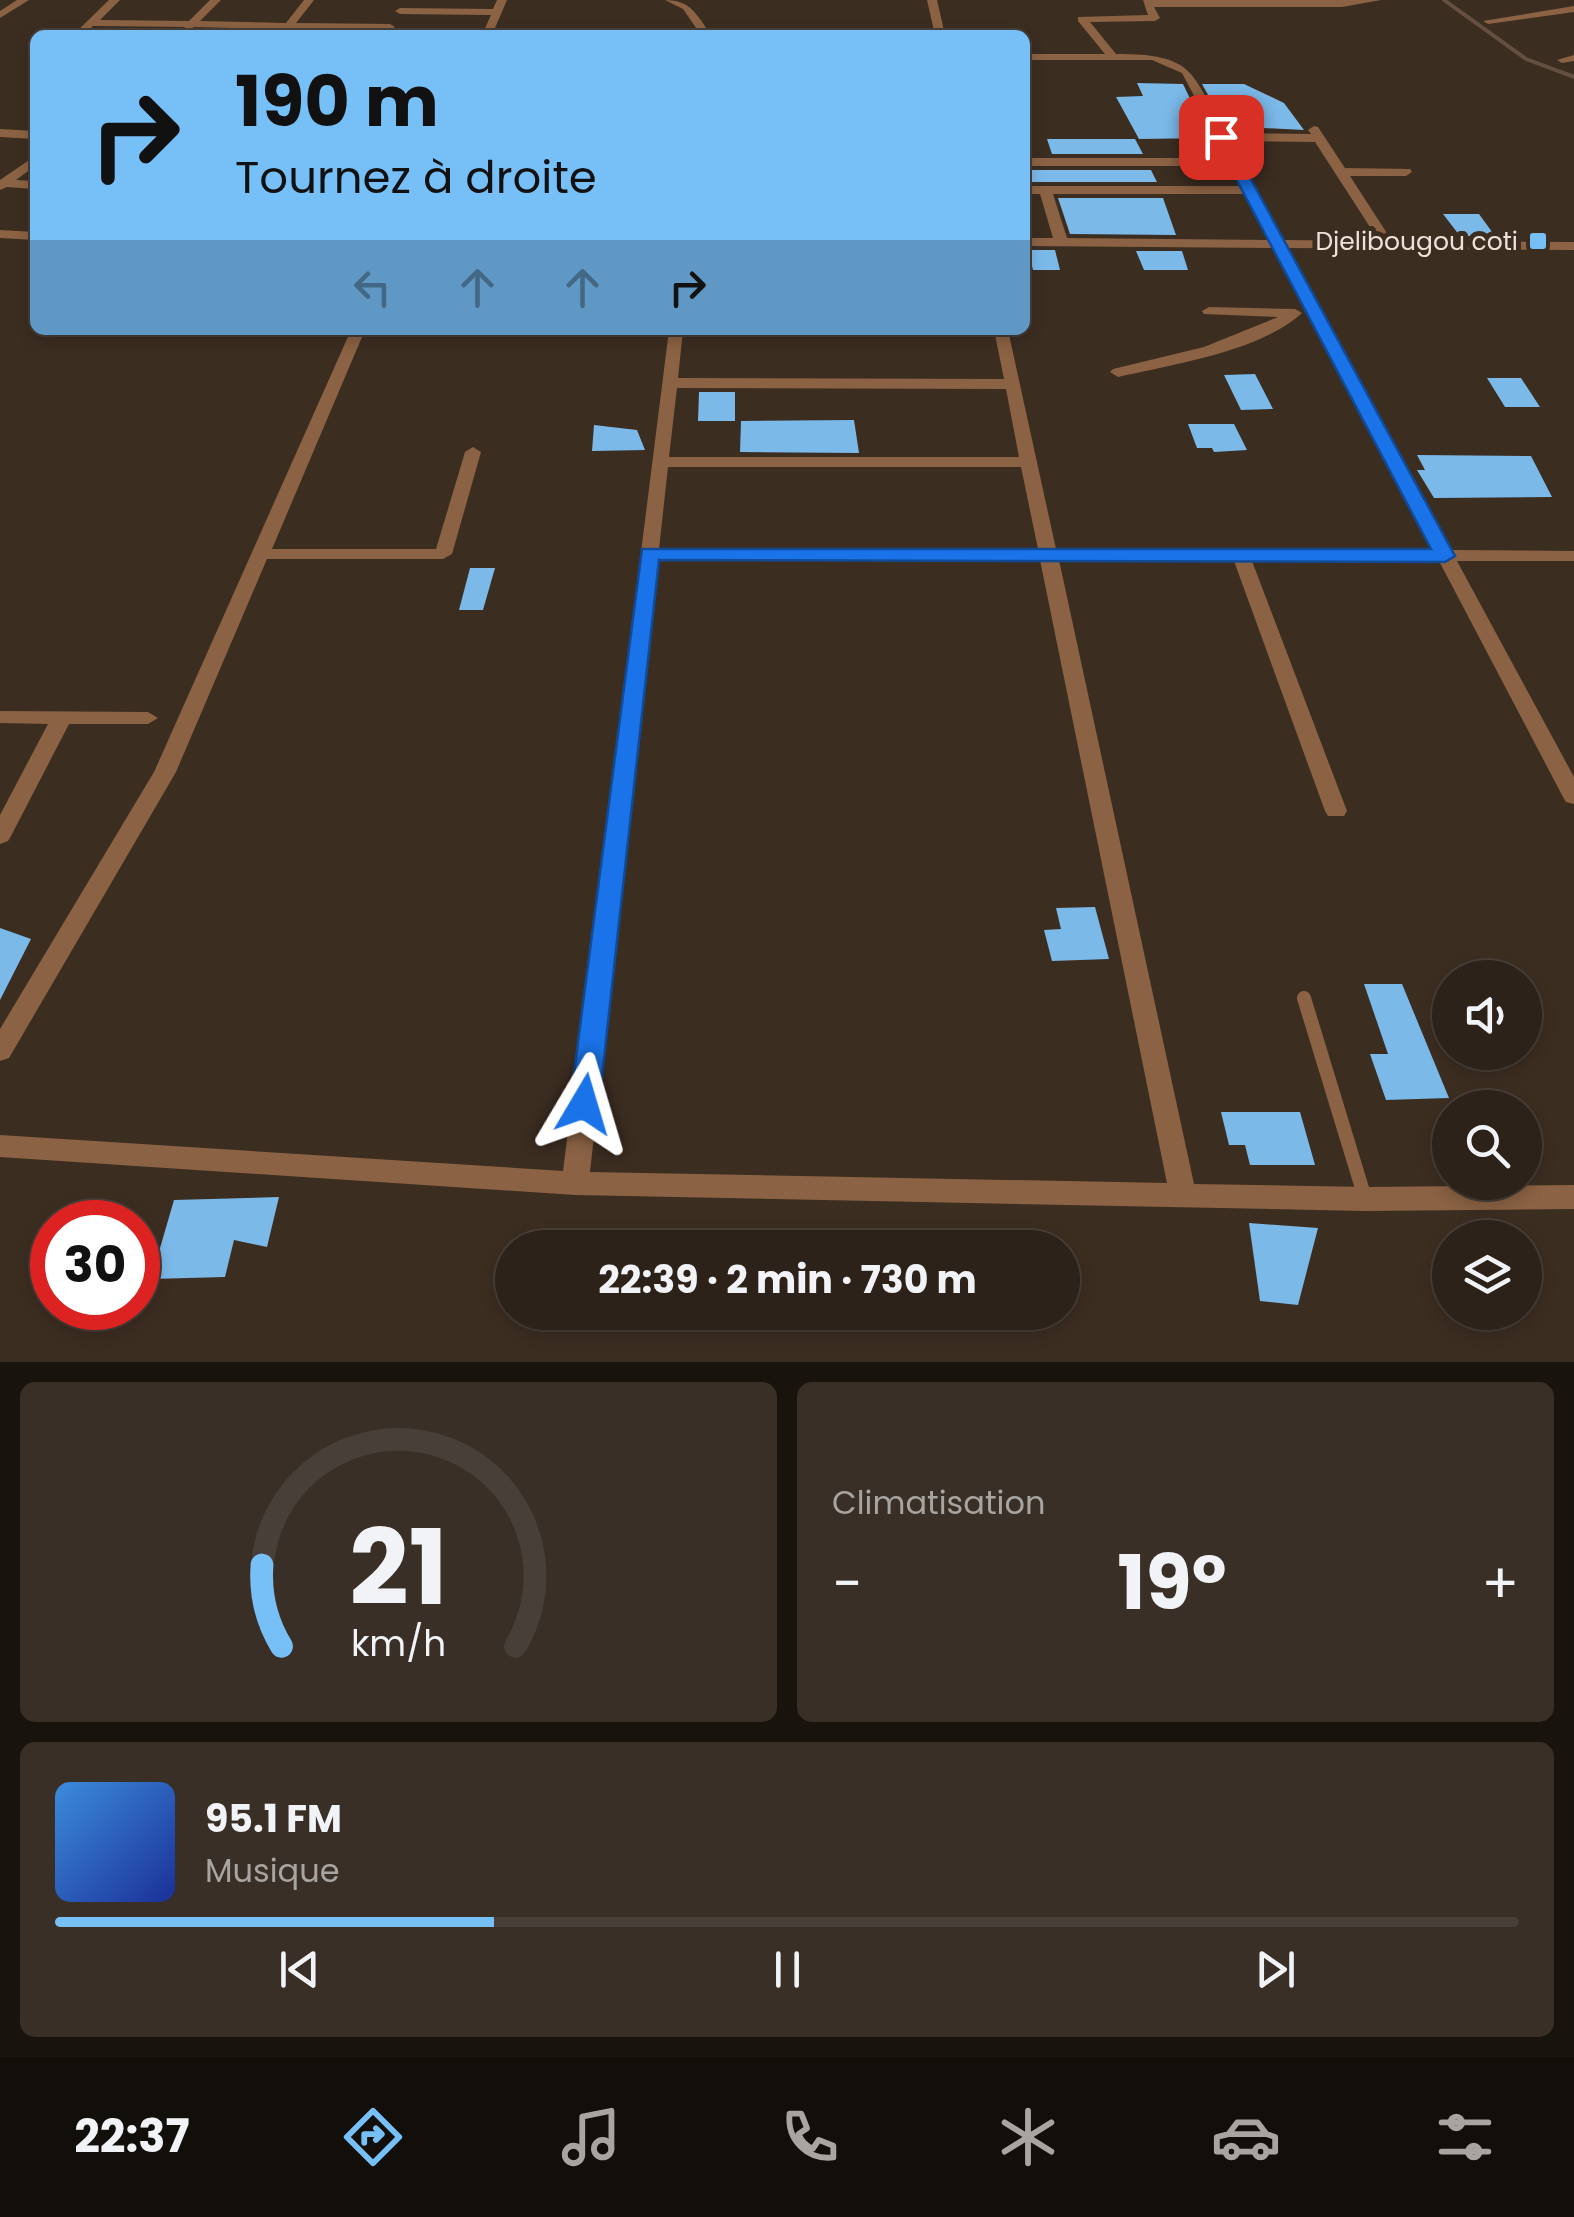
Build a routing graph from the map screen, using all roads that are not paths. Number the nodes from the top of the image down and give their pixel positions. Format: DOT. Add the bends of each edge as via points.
graph roads {
  1 [pos="24,0"];
  2 [pos="115,0"];
  3 [pos="216,0"];
  4 [pos="309,0"];
  5 [pos="670,0"];
  6 [pos="932,0"];
  7 [pos="1376,0"];
  8 [pos="1147,2"];
  9 [pos="403,5"];
  10 [pos="500,6"];
  11 [pos="1574,10"];
  12 [pos="0,15"];
  13 [pos="1488,22"];
  14 [pos="90,23"];
  15 [pos="192,24"];
  16 [pos="83,30"];
  17 [pos="187,30"];
  18 [pos="284,30"];
  19 [pos="389,30"];
  20 [pos="490,30"];
  21 [pos="703,30"];
  22 [pos="939,30"];
  23 [pos="1030,57"];
  24 [pos="1113,57"];
  25 [pos="0,133"];
  26 [pos="30,135"];
  27 [pos="1221,137"];
  28 [pos="1030,162"];
  29 [pos="1234,162"];
  30 [pos="30,164"];
  31 [pos="1341,172"];
  32 [pos="1406,172"];
  33 [pos="2,184"];
  34 [pos="30,185"];
  35 [pos="1030,190"];
  36 [pos="1045,190"];
  37 [pos="1250,190"];
  38 [pos="0,234"];
  39 [pos="30,236"];
  40 [pos="1030,242"];
  41 [pos="1061,242"];
  42 [pos="1278,242"];
  43 [pos="1388,243"];
  44 [pos="1574,246"];
  45 [pos="1209,311"];
  46 [pos="1295,313"];
  47 [pos="1315,313"];
  48 [pos="356,335"];
  49 [pos="675,335"];
  50 [pos="1003,335"];
  51 [pos="1118,372"];
  52 [pos="669,383"];
  53 [pos="1012,384"];
  54 [pos="472,452"];
  55 [pos="660,462"];
  56 [pos="1029,462"];
  57 [pos="260,554"];
  58 [pos="649,554"];
  59 [pos="1048,554"];
  60 [pos="1241,555"];
  61 [pos="1445,556"];
  62 [pos="1574,556"];
  63 [pos="0,716"];
  64 [pos="62,717"];
  65 [pos="148,718"];
  66 [pos="1574,797"];
  67 [pos="1336,812"];
  68 [pos="0,836"];
  69 [pos="1304,998"];
  70 [pos="0,1051"];
  71 [pos="0,1146"];
  72 [pos="576,1183"];
  73 [pos="1183,1195"];
  74 [pos="1574,1197"];
  75 [pos="1365,1199"];
  1 -- 12 [label="street"];
  2 -- 14 [label="street"];
  3 -- 15 [label="street"];
  4 -- 18 [label="street"];
  5 -- 21 [label="street" via="687,7"];
  6 -- 22 [label="street"];
  7 -- 8 [label="street"];
  8 -- 24 [label="street" via="1155,18 1082,19"];
  9 -- 10 [label="street"];
  9 -- 19 [label="street"];
  10 -- 20 [label="street"];
  11 -- 13 [label="street"];
  14 -- 15 [label="street"];
  14 -- 16 [label="street"];
  15 -- 17 [label="street"];
  15 -- 18 [label="street"];
  23 -- 24 [label="street"];
  24 -- 27 [label="street" via="1154,57 1186,71"];
  25 -- 26 [label="street"];
  27 -- 29 [label="street"];
  27 -- 31 [label="street" via="1316,134"];
  28 -- 29 [label="street"];
  29 -- 37 [label="street"];
  30 -- 33 [label="street"];
  31 -- 32 [label="street"];
  31 -- 43 [label="street"];
  33 -- 34 [label="street"];
  35 -- 36 [label="street"];
  36 -- 37 [label="street"];
  36 -- 41 [label="street"];
  37 -- 42 [label="street"];
  38 -- 39 [label="street"];
  40 -- 41 [label="street"];
  41 -- 42 [label="street"];
  42 -- 43 [label="street"];
  42 -- 47 [label="street"];
  43 -- 44 [label="street"];
  45 -- 46 [label="street"];
  46 -- 47 [label="street"];
  46 -- 51 [label="street" via="1208,352"];
  47 -- 61 [label="street"];
  48 -- 57 [label="street"];
  49 -- 52 [label="street"];
  50 -- 53 [label="street"];
  52 -- 53 [label="street"];
  52 -- 55 [label="street"];
  53 -- 56 [label="street"];
  54 -- 57 [label="street" via="443,554"];
  55 -- 56 [label="street"];
  55 -- 58 [label="street"];
  56 -- 59 [label="street"];
  57 -- 70 [label="street" via="165,772"];
  58 -- 59 [label="street"];
  58 -- 72 [label="street"];
  59 -- 60 [label="street"];
  59 -- 73 [label="street"];
  60 -- 61 [label="street"];
  60 -- 67 [label="street"];
  61 -- 62 [label="street"];
  61 -- 66 [label="street"];
  63 -- 64 [label="street"];
  64 -- 65 [label="street"];
  64 -- 68 [label="street"];
  69 -- 75 [label="lane"];
  71 -- 72 [label="street"];
  72 -- 73 [label="street"];
  73 -- 75 [label="street"];
  74 -- 75 [label="street"];
}
